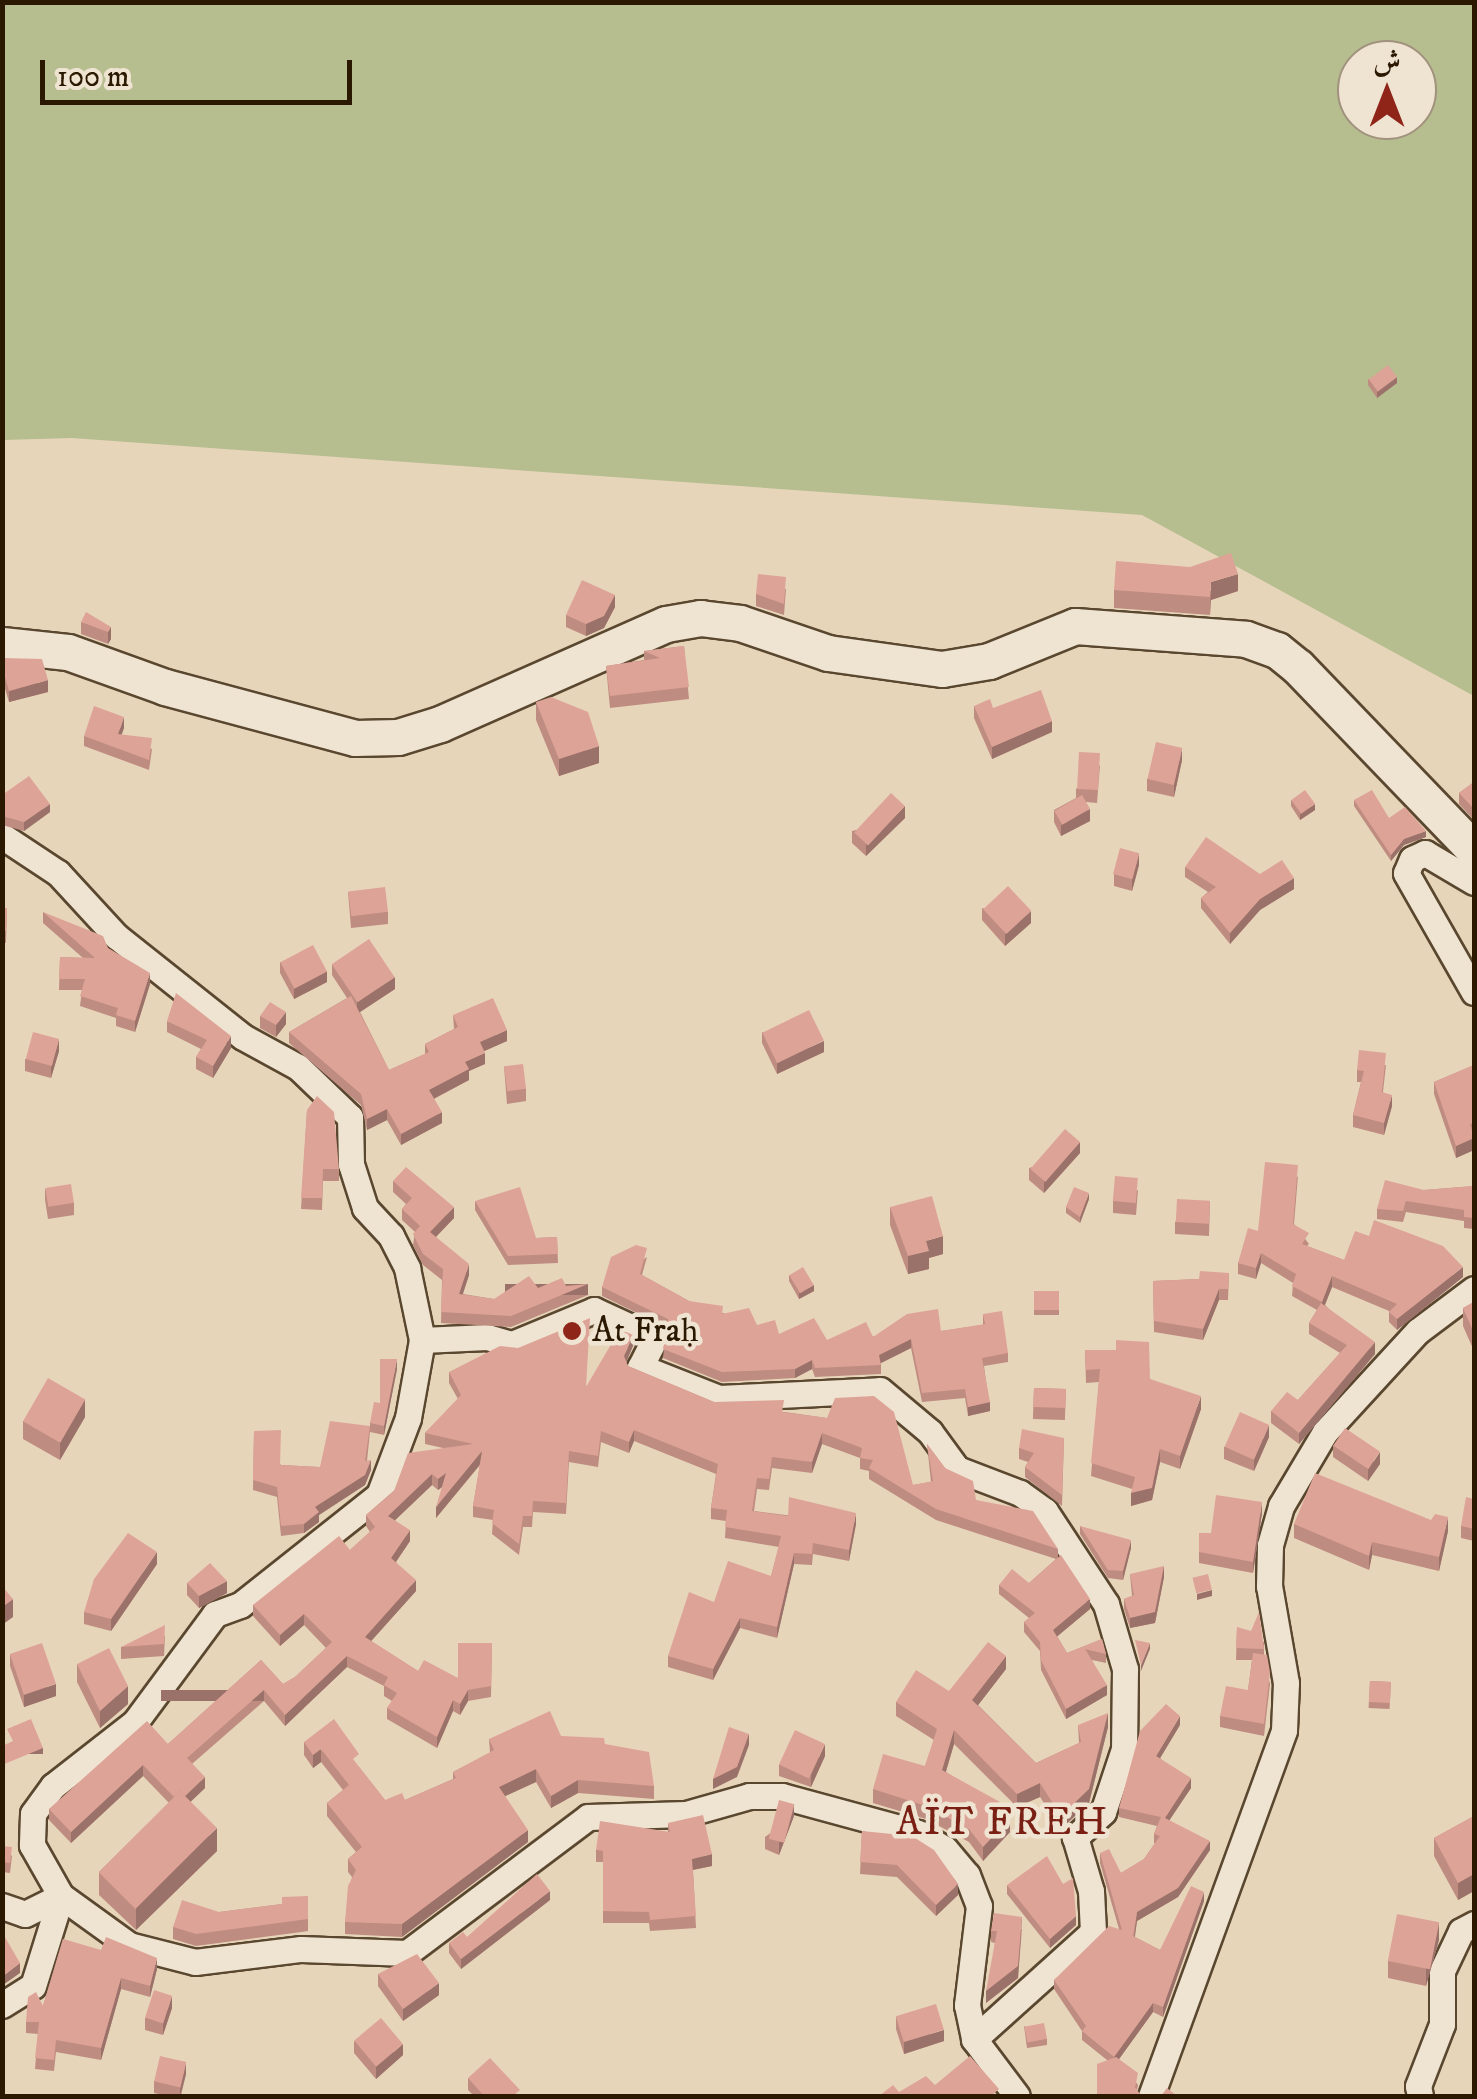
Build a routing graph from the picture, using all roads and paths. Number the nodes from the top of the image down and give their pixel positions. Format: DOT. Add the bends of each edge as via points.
graph roads {
  1 [pos="2,645"];
  2 [pos="2,836"];
  3 [pos="1474,850"];
  4 [pos="1474,882"];
  5 [pos="1474,992"];
  6 [pos="1474,1289"];
  7 [pos="422,1340"];
  8 [pos="61,1896"];
  9 [pos="2,1906"];
  10 [pos="1474,1924"];
  11 [pos="2,2005"];
  12 [pos="974,2039"];
  13 [pos="1018,2096"];
  14 [pos="1151,2096"];
  15 [pos="1420,2096"];
  1 -- 3 [label="main road" via="68,652 320,732 370,738 398,737 456,718 626,640 700,618 740,623 828,653 942,669 989,661 1075,626 1246,639 1277,650 1298,667"];
  2 -- 7 [label="street" via="58,873 116,936 244,1037 298,1067 350,1118 351,1164 360,1193 407,1268"];
  4 -- 5 [label="street" via="1438,855 1412,859 1406,873"];
  6 -- 14 [label="street" via="1418,1332 1325,1432 1281,1506 1270,1545 1269,1586 1286,1683 1284,1730"];
  7 -- 8 [label="street" via="408,1418 379,1495 240,1605 215,1614 135,1722 54,1786 32,1814 32,1845"];
  7 -- 12 [label="street" via="487,1336 512,1344 594,1310 656,1338 640,1367 719,1398 880,1390 930,1432 957,1468 1020,1493 1045,1511 1106,1604 1125,1669 1124,1749 1103,1812 1075,1837 1091,1891 1092,1932"];
  8 -- 9 [label="street" via="25,1914"];
  8 -- 11 [label="street" via="33,1986"];
  8 -- 12 [label="street" via="130,1944 195,1962 301,1949 407,1953 588,1816 686,1814 749,1796 782,1796 918,1833 945,1849 967,1876 979,1906 967,2005"];
  10 -- 15 [label="street" via="1461,1931 1442,1971 1442,2024"];
  12 -- 13 [label="street"];
}
